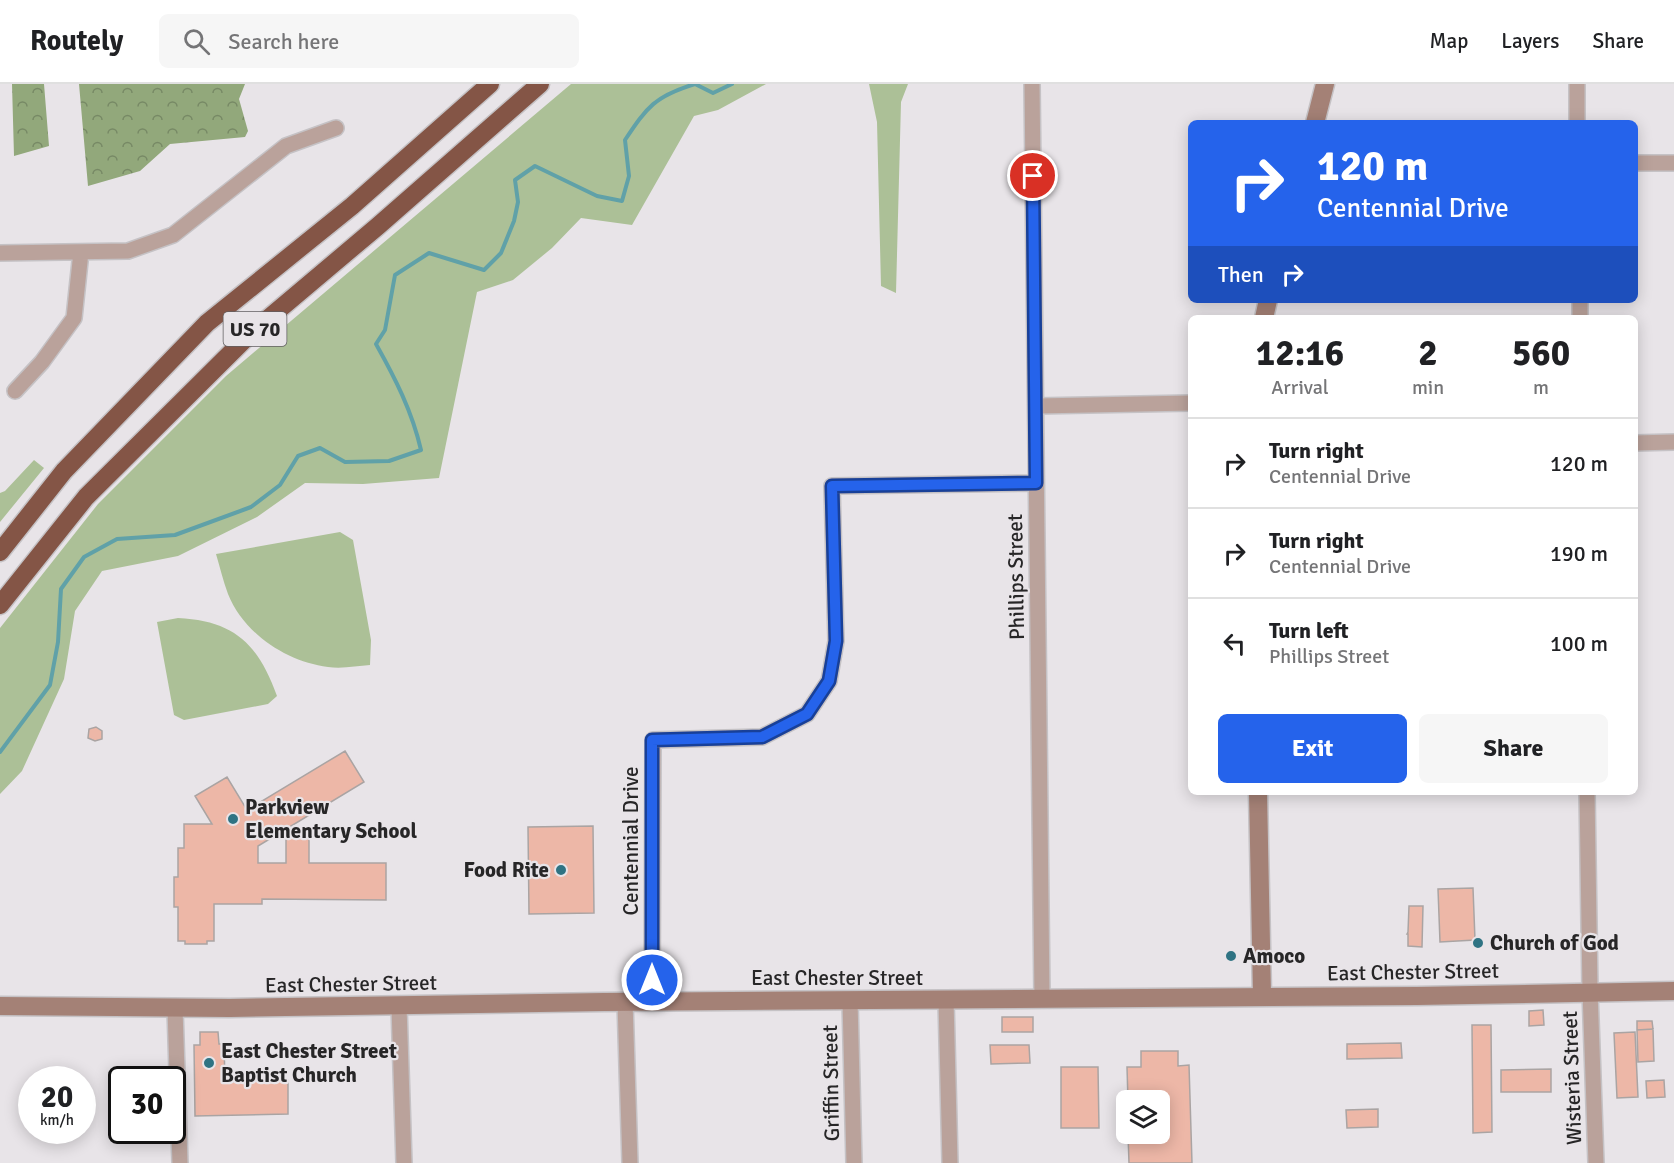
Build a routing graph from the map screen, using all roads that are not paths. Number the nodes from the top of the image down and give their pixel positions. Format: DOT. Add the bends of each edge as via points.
graph roads {
  1 [pos="490,84"];
  2 [pos="540,84"];
  3 [pos="1032,84"];
  4 [pos="1325,84"];
  5 [pos="1576,84"];
  6 [pos="1316,120"];
  7 [pos="1577,120"];
  8 [pos="336,128"];
  9 [pos="1638,163"];
  10 [pos="1674,163"];
  11 [pos="81,252"];
  12 [pos="0,253"];
  13 [pos="15,391"];
  14 [pos="1188,402"];
  15 [pos="1037,406"];
  16 [pos="1674,442"];
  17 [pos="1638,443"];
  18 [pos="1036,483"];
  19 [pos="0,552"];
  20 [pos="0,605"];
  21 [pos="1258,795"];
  22 [pos="1587,795"];
  23 [pos="1674,991"];
  24 [pos="1590,992"];
  25 [pos="1262,996"];
  26 [pos="1042,998"];
  27 [pos="946,1000"];
  28 [pos="850,1001"];
  29 [pos="626,1002"];
  30 [pos="652,1002"];
  31 [pos="0,1006"];
  32 [pos="399,1006"];
  33 [pos="175,1008"];
  34 [pos="180,1163"];
  35 [pos="404,1163"];
  36 [pos="630,1163"];
  37 [pos="854,1163"];
  38 [pos="950,1163"];
  39 [pos="1596,1163"];
  1 -- 19 [label="highway, US 70" via="352,206 207,323 64,471"];
  2 -- 20 [label="highway, US 70" via="250,333 86,497"];
  3 -- 15 [label="street, Phillips Street"];
  4 -- 6 [label="main road"];
  5 -- 7 [label="street"];
  8 -- 11 [label="street" via="286,146 172,235 128,251"];
  9 -- 10 [label="street"];
  11 -- 12 [label="street"];
  11 -- 13 [label="street" via="74,318"];
  14 -- 15 [label="street"];
  15 -- 18 [label="street, Phillips Street"];
  16 -- 17 [label="street"];
  18 -- 26 [label="street, Phillips Street"];
  18 -- 30 [label="street, Centennial Drive" via="832,486 836,641 829,681 807,714 762,737 652,740"];
  21 -- 25 [label="main road"];
  22 -- 24 [label="street, Wisteria Street"];
  23 -- 24 [label="main road, East Chester Street"];
  24 -- 25 [label="main road, East Chester Street"];
  24 -- 39 [label="street, Wisteria Street"];
  25 -- 26 [label="main road, East Chester Street"];
  26 -- 27 [label="main road, East Chester Street"];
  27 -- 28 [label="main road, East Chester Street"];
  27 -- 38 [label="street"];
  28 -- 30 [label="main road, East Chester Street"];
  28 -- 37 [label="street, Griffin Street"];
  29 -- 30 [label="main road, East Chester Street"];
  29 -- 32 [label="main road, East Chester Street"];
  29 -- 36 [label="street"];
  31 -- 33 [label="main road, East Chester Street"];
  32 -- 33 [label="main road, East Chester Street"];
  32 -- 35 [label="street"];
  33 -- 34 [label="street"];
}
